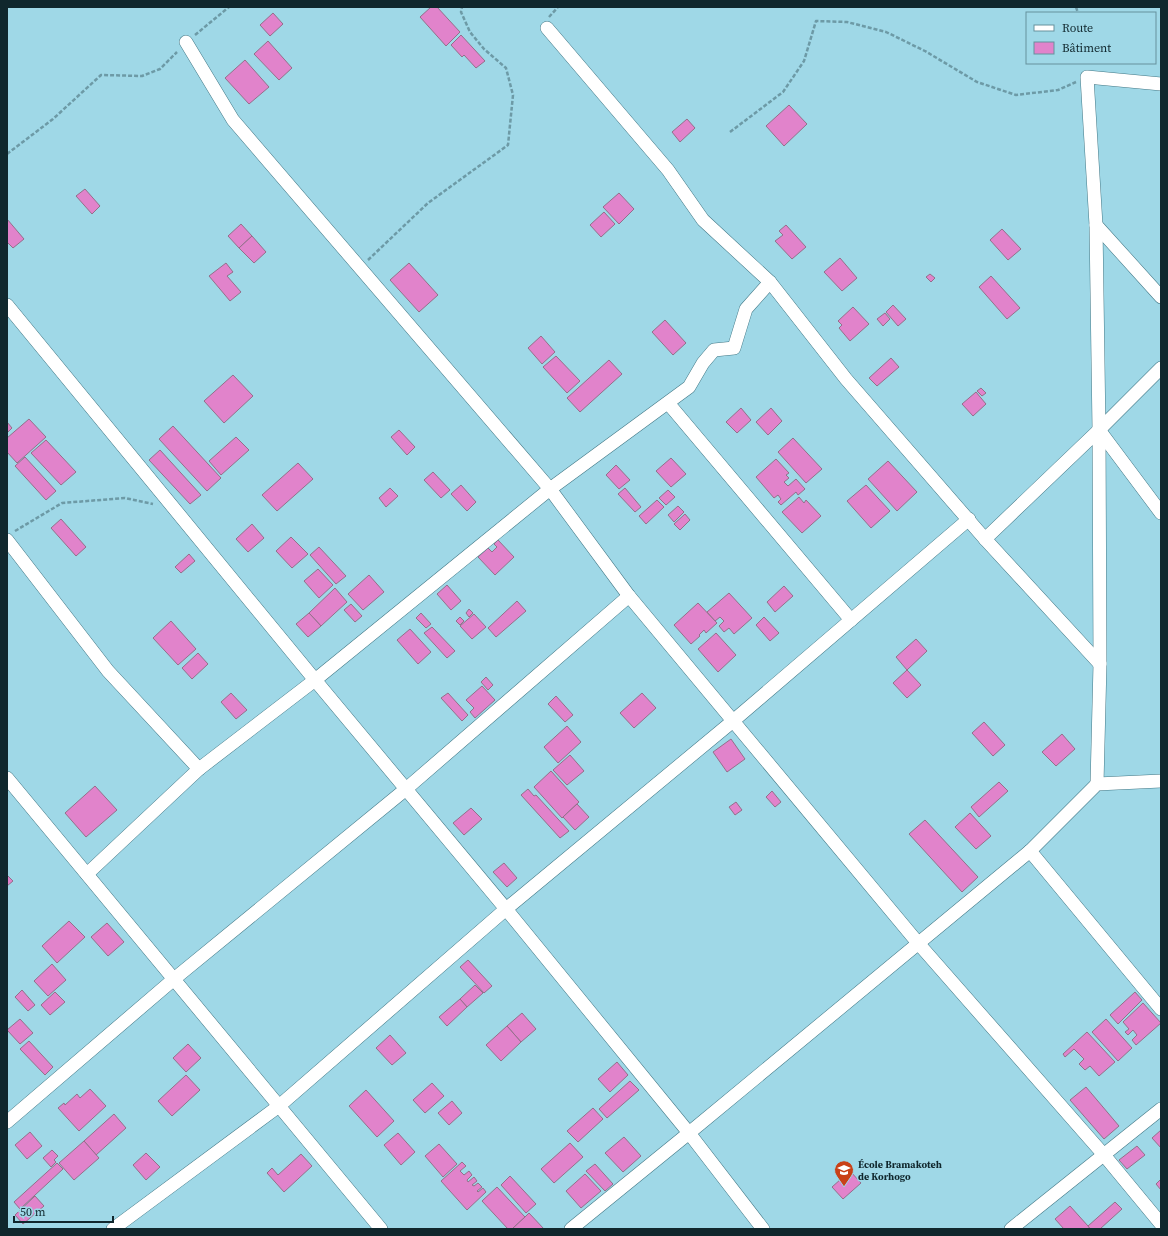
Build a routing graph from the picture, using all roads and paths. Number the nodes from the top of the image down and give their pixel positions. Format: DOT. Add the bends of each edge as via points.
graph roads {
  1 [pos="228,7"];
  2 [pos="462,7"];
  3 [pos="547,28"];
  4 [pos="186,42"];
  5 [pos="1087,77"];
  6 [pos="1161,84"];
  7 [pos="730,132"];
  8 [pos="7,154"];
  9 [pos="1096,225"];
  10 [pos="360,268"];
  11 [pos="770,282"];
  12 [pos="1161,297"];
  13 [pos="7,305"];
  14 [pos="1161,368"];
  15 [pos="668,403"];
  16 [pos="1099,430"];
  17 [pos="550,489"];
  18 [pos="174,508"];
  19 [pos="1161,513"];
  20 [pos="969,519"];
  21 [pos="10,536"];
  22 [pos="985,538"];
  23 [pos="629,596"];
  24 [pos="851,620"];
  25 [pos="1100,664"];
  26 [pos="315,680"];
  27 [pos="733,721"];
  28 [pos="199,769"];
  29 [pos="7,778"];
  30 [pos="1161,781"];
  31 [pos="1097,784"];
  32 [pos="406,789"];
  33 [pos="1030,851"];
  34 [pos="87,874"];
  35 [pos="506,909"];
  36 [pos="918,944"];
  37 [pos="174,979"];
  38 [pos="1161,1009"];
  39 [pos="279,1106"];
  40 [pos="1161,1110"];
  41 [pos="7,1122"];
  42 [pos="689,1133"];
  43 [pos="1104,1155"];
  44 [pos="1161,1224"];
  45 [pos="113,1229"];
  46 [pos="381,1229"];
  47 [pos="571,1229"];
  48 [pos="763,1229"];
  49 [pos="1011,1229"];
  1 -- 4 [label="path"];
  2 -- 10 [label="path" via="461,12 470,32 484,49 506,68 513,95 508,145 428,202"];
  3 -- 11 [label="street" via="668,170 703,220"];
  4 -- 8 [label="path" via="160,69 142,76 100,75 54,118"];
  4 -- 10 [label="street" via="233,120"];
  5 -- 6 [label="street"];
  5 -- 7 [label="path" via="1058,90 1016,95 977,82 925,51 886,32 847,22 816,20 804,61 783,92"];
  5 -- 9 [label="street"];
  9 -- 12 [label="street"];
  9 -- 16 [label="street"];
  10 -- 17 [label="street"];
  11 -- 15 [label="street" via="746,309 734,348 714,350 688,388"];
  11 -- 20 [label="street" via="846,379"];
  13 -- 18 [label="street"];
  14 -- 16 [label="street"];
  15 -- 17 [label="street"];
  15 -- 24 [label="street"];
  16 -- 19 [label="street"];
  16 -- 22 [label="street"];
  16 -- 25 [label="street"];
  17 -- 23 [label="street"];
  17 -- 26 [label="street"];
  18 -- 21 [label="path" via="125,498 62,503"];
  18 -- 26 [label="street"];
  20 -- 22 [label="street"];
  20 -- 24 [label="street"];
  21 -- 28 [label="street" via="108,671"];
  22 -- 25 [label="street"];
  23 -- 27 [label="street"];
  23 -- 32 [label="street"];
  24 -- 27 [label="street"];
  25 -- 31 [label="street"];
  26 -- 28 [label="street"];
  26 -- 32 [label="street"];
  27 -- 35 [label="street"];
  27 -- 36 [label="street"];
  28 -- 34 [label="street"];
  29 -- 34 [label="street"];
  30 -- 31 [label="street"];
  31 -- 33 [label="street"];
  32 -- 35 [label="street"];
  32 -- 37 [label="street"];
  33 -- 36 [label="street"];
  33 -- 38 [label="street"];
  34 -- 37 [label="street"];
  35 -- 39 [label="street"];
  35 -- 42 [label="street"];
  36 -- 42 [label="street"];
  36 -- 43 [label="street"];
  37 -- 39 [label="street"];
  37 -- 41 [label="street"];
  39 -- 45 [label="street"];
  39 -- 46 [label="street"];
  40 -- 43 [label="street"];
  42 -- 47 [label="street"];
  42 -- 48 [label="street"];
  43 -- 44 [label="street"];
  43 -- 49 [label="street"];
}
